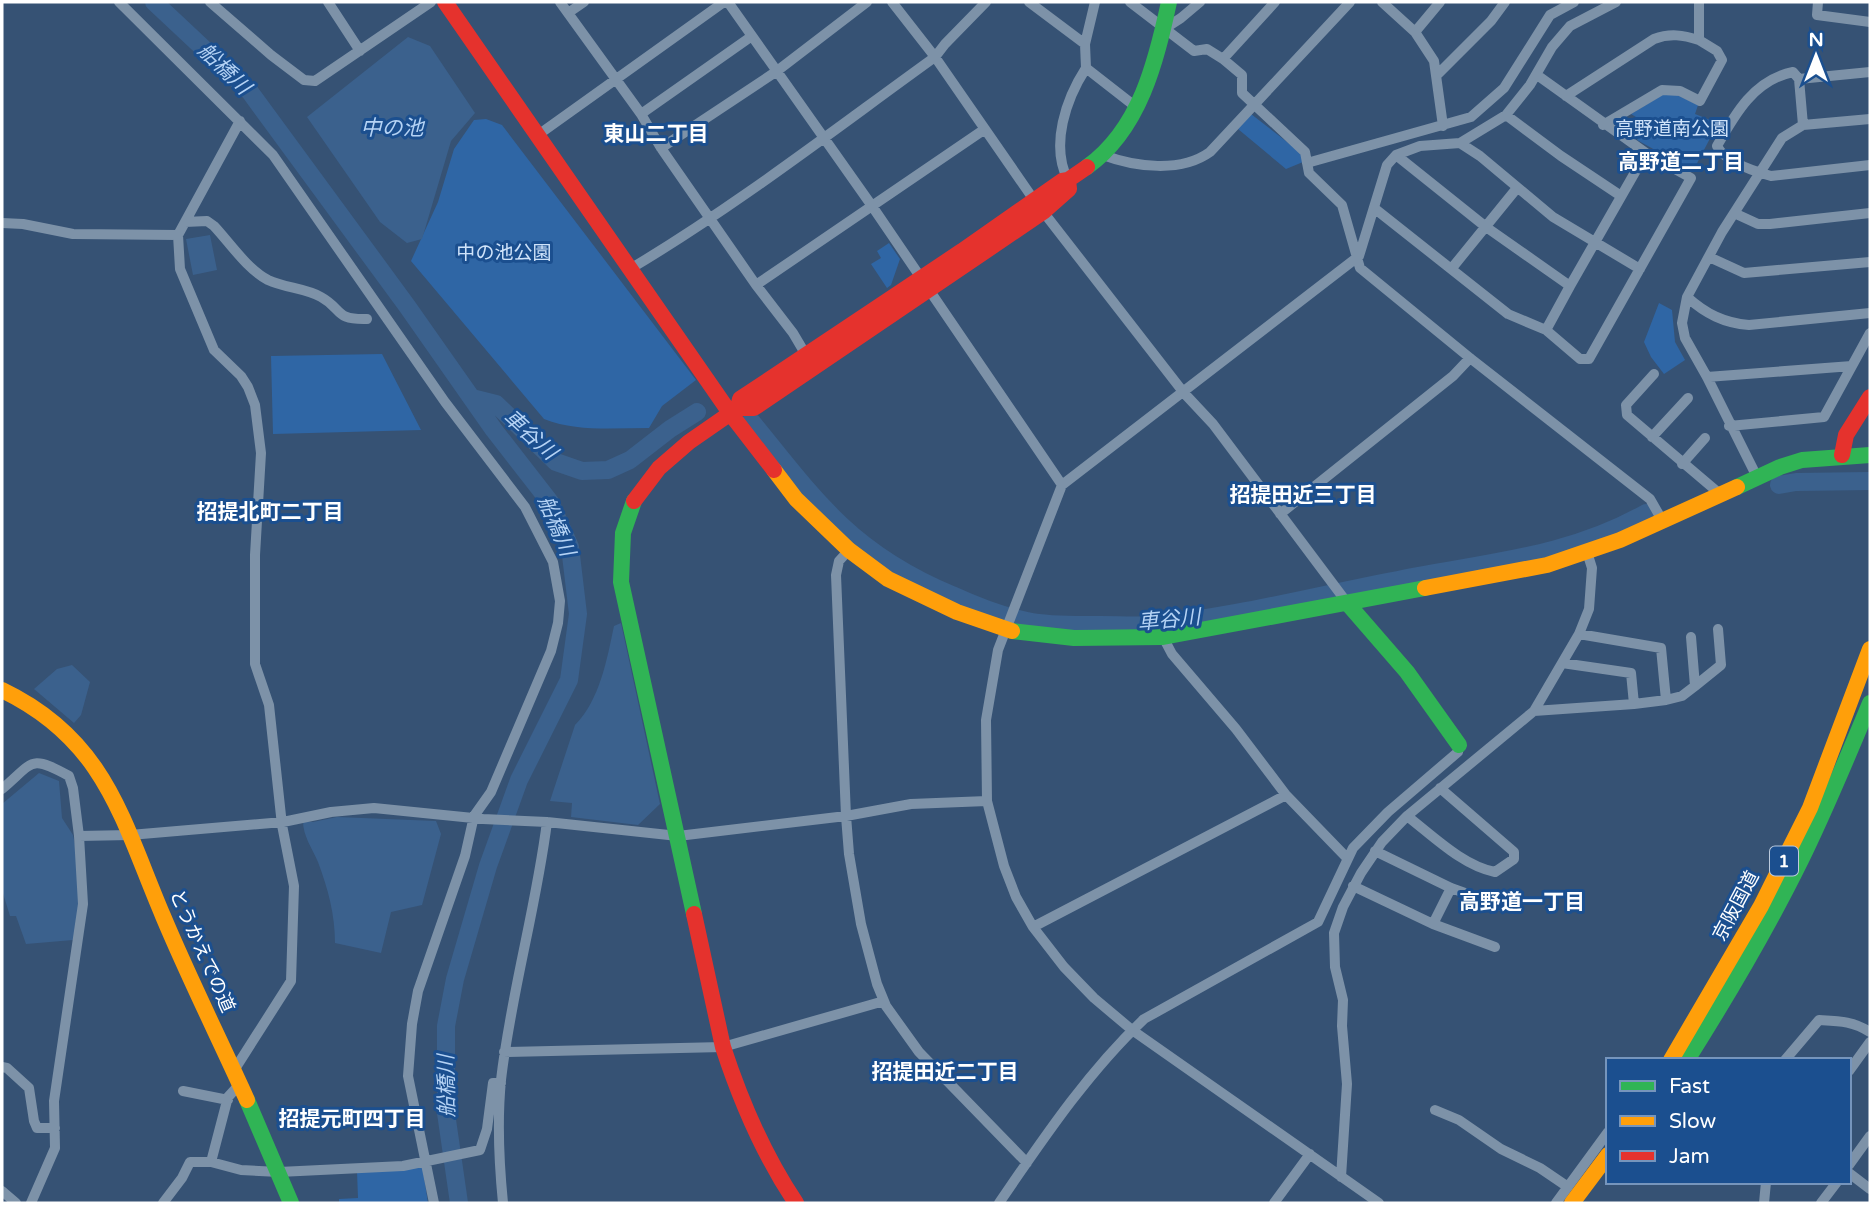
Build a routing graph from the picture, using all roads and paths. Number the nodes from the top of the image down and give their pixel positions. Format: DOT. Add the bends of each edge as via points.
graph roads {
  1 [pos="119,2"];
  2 [pos="210,2"];
  3 [pos="328,2"];
  4 [pos="431,2"];
  5 [pos="445,2"];
  6 [pos="560,2"];
  7 [pos="584,2"];
  8 [pos="726,2"];
  9 [pos="867,2"];
  10 [pos="891,2"];
  11 [pos="986,2"];
  12 [pos="1029,2"];
  13 [pos="1095,2"];
  14 [pos="1130,2"];
  15 [pos="1169,2"];
  16 [pos="1200,2"];
  17 [pos="1275,2"];
  18 [pos="1350,2"];
  19 [pos="1381,2"];
  20 [pos="1440,2"];
  21 [pos="1505,2"];
  22 [pos="1574,2"];
  23 [pos="1616,2"];
  24 [pos="1699,2"];
  25 [pos="1818,2"];
  26 [pos="568,13"];
  27 [pos="1870,22"];
  28 [pos="1164,29"];
  29 [pos="1415,32"];
  30 [pos="752,36"];
  31 [pos="1699,40"];
  32 [pos="1085,44"];
  33 [pos="360,51"];
  34 [pos="935,57"];
  35 [pos="1223,59"];
  36 [pos="1086,68"];
  37 [pos="777,71"];
  38 [pos="1870,72"];
  39 [pos="1536,75"];
  40 [pos="1436,76"];
  41 [pos="615,79"];
  42 [pos="1799,79"];
  43 [pos="1566,96"];
  44 [pos="1254,106"];
  45 [pos="1136,107"];
  46 [pos="641,114"];
  47 [pos="1506,115"];
  48 [pos="1870,119"];
  49 [pos="240,121"];
  50 [pos="1603,125"];
  51 [pos="1803,125"];
  52 [pos="1443,126"];
  53 [pos="985,129"];
  54 [pos="538,135"];
  55 [pos="825,138"];
  56 [pos="1461,143"];
  57 [pos="661,148"];
  58 [pos="1646,153"];
  59 [pos="1103,155"];
  60 [pos="1396,155"];
  61 [pos="1307,163"];
  62 [pos="1870,165"];
  63 [pos="1758,173"];
  64 [pos="1068,180"];
  65 [pos="1517,188"];
  66 [pos="1620,196"];
  67 [pos="872,206"];
  68 [pos="1039,206"];
  69 [pos="1374,208"];
  70 [pos="1734,213"];
  71 [pos="1870,213"];
  72 [pos="709,218"];
  73 [pos="185,222"];
  74 [pos="2,223"];
  75 [pos="1486,227"];
  76 [pos="178,234"];
  77 [pos="1595,243"];
  78 [pos="1359,256"];
  79 [pos="1709,257"];
  80 [pos="1870,262"];
  81 [pos="1452,268"];
  82 [pos="630,269"];
  83 [pos="1640,269"];
  84 [pos="924,284"];
  85 [pos="756,285"];
  86 [pos="1570,286"];
  87 [pos="1687,298"];
  88 [pos="1870,313"];
  89 [pos="367,319"];
  90 [pos="1546,330"];
  91 [pos="1870,333"];
  92 [pos="806,355"];
  93 [pos="1470,358"];
  94 [pos="1852,366"];
  95 [pos="1654,374"];
  96 [pos="1707,377"];
  97 [pos="1184,393"];
  98 [pos="1870,397"];
  99 [pos="1688,398"];
  100 [pos="734,411"];
  101 [pos="1730,426"];
  102 [pos="1652,437"];
  103 [pos="1705,439"];
  104 [pos="1842,455"];
  105 [pos="1870,455"];
  106 [pos="1682,464"];
  107 [pos="1757,477"];
  108 [pos="1062,485"];
  109 [pos="1720,495"];
  110 [pos="1280,514"];
  111 [pos="1662,520"];
  112 [pos="849,550"];
  113 [pos="1587,552"];
  114 [pos="1345,600"];
  115 [pos="1008,625"];
  116 [pos="1718,629"];
  117 [pos="1579,634"];
  118 [pos="1163,637"];
  119 [pos="1690,637"];
  120 [pos="1870,649"];
  121 [pos="1562,663"];
  122 [pos="1695,686"];
  123 [pos="2,690"];
  124 [pos="1666,700"];
  125 [pos="1870,703"];
  126 [pos="1634,704"];
  127 [pos="1534,711"];
  128 [pos="1459,745"];
  129 [pos="1440,788"];
  130 [pos="2,789"];
  131 [pos="1286,795"];
  132 [pos="988,801"];
  133 [pos="846,816"];
  134 [pos="1407,817"];
  135 [pos="478,818"];
  136 [pos="283,822"];
  137 [pos="547,822"];
  138 [pos="130,835"];
  139 [pos="79,836"];
  140 [pos="677,836"];
  141 [pos="1375,850"];
  142 [pos="1347,858"];
  143 [pos="1353,886"];
  144 [pos="1451,888"];
  145 [pos="1501,906"];
  146 [pos="1433,924"];
  147 [pos="1033,927"];
  148 [pos="1495,947"];
  149 [pos="884,1001"];
  150 [pos="1132,1030"];
  151 [pos="1870,1032"];
  152 [pos="1870,1042"];
  153 [pos="723,1047"];
  154 [pos="504,1052"];
  155 [pos="1672,1058"];
  156 [pos="1688,1058"];
  157 [pos="1787,1058"];
  158 [pos="2,1067"];
  159 [pos="1851,1068"];
  160 [pos="236,1078"];
  161 [pos="501,1083"];
  162 [pos="183,1091"];
  163 [pos="228,1100"];
  164 [pos="1435,1110"];
  165 [pos="55,1128"];
  166 [pos="1606,1135"];
  167 [pos="1870,1136"];
  168 [pos="1310,1154"];
  169 [pos="1606,1157"];
  170 [pos="428,1159"];
  171 [pos="211,1162"];
  172 [pos="1851,1162"];
  173 [pos="1027,1163"];
  174 [pos="279,1172"];
  175 [pos="1851,1175"];
  176 [pos="1341,1177"];
  177 [pos="1606,1179"];
  178 [pos="1766,1184"];
  179 [pos="1835,1184"];
  180 [pos="1870,1189"];
  181 [pos="2,1191"];
  182 [pos="1570,1195"];
  183 [pos="16,1203"];
  184 [pos="31,1203"];
  185 [pos="163,1203"];
  186 [pos="292,1203"];
  187 [pos="434,1203"];
  188 [pos="503,1203"];
  189 [pos="796,1203"];
  190 [pos="999,1203"];
  191 [pos="1274,1203"];
  192 [pos="1379,1203"];
  193 [pos="1556,1203"];
  194 [pos="1588,1203"];
  195 [pos="1764,1203"];
  196 [pos="1821,1203"];
  1 -- 49 [label="street"];
  2 -- 33 [label="street" via="304,80 315,81"];
  3 -- 33 [label="street"];
  4 -- 33 [label="street"];
  5 -- 54 [label="main road"];
  6 -- 26 [label="street"];
  7 -- 26 [label="street"];
  8 -- 30 [label="street"];
  8 -- 41 [label="street"];
  9 -- 37 [label="street"];
  10 -- 34 [label="street"];
  11 -- 34 [label="street"];
  12 -- 32 [label="street"];
  13 -- 32 [label="street"];
  14 -- 28 [label="street"];
  15 -- 28 [label="main road"];
  16 -- 28 [label="street"];
  17 -- 35 [label="street"];
  18 -- 44 [label="street"];
  19 -- 29 [label="street"];
  20 -- 29 [label="street"];
  21 -- 40 [label="street"];
  22 -- 52 [label="street" via="1550,15 1504,88 1471,117"];
  23 -- 39 [label="street" via="1570,26"];
  24 -- 31 [label="street"];
  25 -- 27 [label="street" via="1817,15"];
  26 -- 41 [label="street"];
  28 -- 35 [label="street" via="1194,51 1207,49"];
  28 -- 45 [label="main road"];
  29 -- 40 [label="street" via="1434,61"];
  30 -- 37 [label="street"];
  30 -- 46 [label="street"];
  31 -- 43 [label="street" via="1666,34 1654,38"];
  31 -- 50 [label="street" via="1717,51 1722,60 1700,101 1680,91 1662,90"];
  32 -- 36 [label="street"];
  34 -- 53 [label="street"];
  34 -- 55 [label="street"];
  35 -- 44 [label="street" via="1242,75 1242,93"];
  36 -- 45 [label="street"];
  36 -- 64 [label="street" via="1063,118 1063,170"];
  37 -- 55 [label="street"];
  37 -- 57 [label="street"];
  38 -- 42 [label="street"];
  39 -- 43 [label="street"];
  39 -- 47 [label="street"];
  40 -- 52 [label="street"];
  41 -- 46 [label="street"];
  41 -- 54 [label="street"];
  42 -- 51 [label="street"];
  42 -- 63 [label="street" via="1793,72 1786,73 1758,88 1741,105 1717,146 1721,154"];
  43 -- 50 [label="street"];
  44 -- 59 [label="street" via="1210,152 1184,165 1119,161"];
  44 -- 61 [label="street" via="1304,152"];
  45 -- 59 [label="main road"];
  46 -- 57 [label="street"];
  47 -- 56 [label="street"];
  47 -- 66 [label="street"];
  48 -- 51 [label="street"];
  49 -- 73 [label="street"];
  49 -- 135 [label="street" via="273,155 445,402 525,507 553,562 560,601 551,652"];
  50 -- 58 [label="street"];
  51 -- 63 [label="street" via="1782,138"];
  52 -- 61 [label="street"];
  53 -- 67 [label="street"];
  53 -- 68 [label="street"];
  54 -- 82 [label="main road"];
  55 -- 67 [label="street"];
  55 -- 72 [label="street"];
  56 -- 60 [label="street" via="1420,146"];
  56 -- 65 [label="street"];
  57 -- 72 [label="street"];
  58 -- 66 [label="street"];
  58 -- 83 [label="street" via="1691,178"];
  59 -- 64 [label="main road"];
  60 -- 69 [label="street" via="1387,165"];
  60 -- 75 [label="street"];
  61 -- 78 [label="street" via="1309,173 1342,205"];
  62 -- 63 [label="street" via="1771,176"];
  63 -- 70 [label="street"];
  64 -- 68 [label="main road" via="1069,189"];
  65 -- 75 [label="street"];
  65 -- 77 [label="street"];
  66 -- 77 [label="street"];
  67 -- 84 [label="street"];
  67 -- 85 [label="street"];
  68 -- 84 [label="main road"];
  68 -- 97 [label="street"];
  69 -- 78 [label="street"];
  69 -- 81 [label="street"];
  70 -- 71 [label="street" via="1758,224"];
  70 -- 79 [label="street"];
  72 -- 82 [label="street"];
  72 -- 85 [label="street"];
  73 -- 76 [label="street"];
  73 -- 89 [label="street" via="207,221 268,279 319,296 351,320"];
  74 -- 76 [label="street" via="73,234"];
  75 -- 81 [label="street"];
  75 -- 86 [label="street"];
  76 -- 136 [label="street" via="180,269 188,290 214,349 248,387 257,416 261,453 255,664 269,705"];
  77 -- 83 [label="street"];
  77 -- 86 [label="street"];
  78 -- 93 [label="street" via="1360,268"];
  78 -- 97 [label="street"];
  79 -- 80 [label="street" via="1744,273"];
  79 -- 87 [label="street"];
  81 -- 90 [label="street" via="1508,314"];
  82 -- 100 [label="main road"];
  83 -- 90 [label="street" via="1590,359 1580,359"];
  84 -- 92 [label="main road"];
  84 -- 100 [label="main road" via="754,408"];
  84 -- 108 [label="street"];
  85 -- 92 [label="street"];
  86 -- 90 [label="street"];
  87 -- 88 [label="street" via="1731,324"];
  87 -- 96 [label="street" via="1682,323 1685,338"];
  91 -- 94 [label="street"];
  92 -- 100 [label="main road" via="740,399"];
  93 -- 110 [label="street"];
  93 -- 111 [label="street" via="1650,499"];
  94 -- 96 [label="street"];
  94 -- 101 [label="street" via="1824,417"];
  95 -- 102 [label="street" via="1626,405 1627,415"];
  96 -- 101 [label="street"];
  97 -- 108 [label="street"];
  97 -- 110 [label="street"];
  98 -- 104 [label="main road" via="1846,435"];
  99 -- 102 [label="street"];
  100 -- 112 [label="main road" via="796,499"];
  100 -- 140 [label="main road" via="649,478 627,517 621,548 621,582"];
  101 -- 107 [label="street"];
  102 -- 106 [label="street"];
  103 -- 106 [label="street"];
  104 -- 105 [label="main road"];
  104 -- 107 [label="main road" via="1802,460"];
  106 -- 109 [label="street"];
  107 -- 109 [label="main road"];
  108 -- 115 [label="street"];
  109 -- 111 [label="main road"];
  110 -- 114 [label="street"];
  111 -- 113 [label="main road"];
  112 -- 115 [label="main road" via="911,591"];
  112 -- 133 [label="street" via="839,561 836,575"];
  113 -- 114 [label="main road" via="1547,565"];
  113 -- 117 [label="street" via="1592,568 1589,609"];
  114 -- 118 [label="main road"];
  114 -- 128 [label="main road" via="1442,717"];
  115 -- 118 [label="main road" via="1074,638"];
  115 -- 132 [label="street" via="998,650 986,720"];
  116 -- 122 [label="street" via="1721,665"];
  117 -- 121 [label="street"];
  117 -- 124 [label="street" via="1661,648"];
  118 -- 131 [label="street"];
  119 -- 122 [label="street"];
  120 -- 155 [label="main road, 京阪国道 / 1" via="1802,824 1761,906"];
  121 -- 126 [label="street" via="1631,673"];
  121 -- 127 [label="street"];
  122 -- 124 [label="street"];
  123 -- 138 [label="main road, とうかえでの道" via="59,727 93,763 118,803"];
  124 -- 126 [label="street"];
  125 -- 156 [label="main road, 京阪国道 / 1" via="1773,913"];
  126 -- 127 [label="street"];
  127 -- 129 [label="street"];
  128 -- 142 [label="street" via="1458,752 1388,812"];
  129 -- 134 [label="street"];
  129 -- 134 [label="street" via="1514,852 1514,859 1495,873 1485,870"];
  130 -- 139 [label="street" via="29,764 44,762 69,776"];
  131 -- 142 [label="street"];
  131 -- 147 [label="street"];
  132 -- 133 [label="street" via="911,804"];
  132 -- 147 [label="street" via="1004,866"];
  133 -- 140 [label="street"];
  133 -- 149 [label="street" via="861,924"];
  134 -- 141 [label="street"];
  135 -- 136 [label="street" via="374,808"];
  135 -- 137 [label="street"];
  135 -- 170 [label="street" via="418,991 412,1024 408,1076"];
  136 -- 138 [label="street"];
  136 -- 160 [label="street" via="294,886 292,981"];
  137 -- 140 [label="street"];
  137 -- 154 [label="street"];
  138 -- 139 [label="street"];
  138 -- 160 [label="main road, とうかえでの道"];
  139 -- 165 [label="street" via="83,904 54,1101"];
  140 -- 153 [label="main road"];
  141 -- 143 [label="street"];
  141 -- 144 [label="street"];
  142 -- 150 [label="street" via="1318,922"];
  143 -- 146 [label="street"];
  143 -- 176 [label="street" via="1334,933 1347,1084"];
  144 -- 145 [label="street"];
  144 -- 146 [label="street"];
  146 -- 148 [label="street"];
  147 -- 150 [label="street" via="1064,967"];
  149 -- 153 [label="street"];
  149 -- 173 [label="street" via="919,1052"];
  150 -- 168 [label="street"];
  150 -- 173 [label="street" via="1077,1092"];
  151 -- 157 [label="street" via="1848,1021 1819,1020"];
  152 -- 159 [label="street"];
  153 -- 154 [label="street"];
  153 -- 189 [label="main road" via="761,1147"];
  154 -- 161 [label="street"];
  158 -- 165 [label="street" via="29,1088 37,1128"];
  160 -- 163 [label="street"];
  160 -- 174 [label="main road, とうかえでの道"];
  161 -- 170 [label="street" via="493,1083 480,1150"];
  161 -- 188 [label="street"];
  162 -- 163 [label="street"];
  163 -- 171 [label="street"];
  164 -- 182 [label="street" via="1539,1168"];
  165 -- 184 [label="street" via="55,1148"];
  166 -- 182 [label="street"];
  167 -- 172 [label="street"];
  168 -- 176 [label="street"];
  168 -- 191 [label="street"];
  169 -- 182 [label="main road"];
  170 -- 174 [label="street" via="403,1166"];
  170 -- 187 [label="street"];
  171 -- 174 [label="street" via="241,1170"];
  171 -- 185 [label="street" via="190,1162"];
  173 -- 190 [label="street"];
  174 -- 186 [label="main road, とうかえでの道"];
  175 -- 180 [label="street"];
  176 -- 192 [label="street"];
  177 -- 194 [label="main road"];
  178 -- 195 [label="street"];
  179 -- 196 [label="street"];
  181 -- 183 [label="street"];
  182 -- 193 [label="street"];
}
